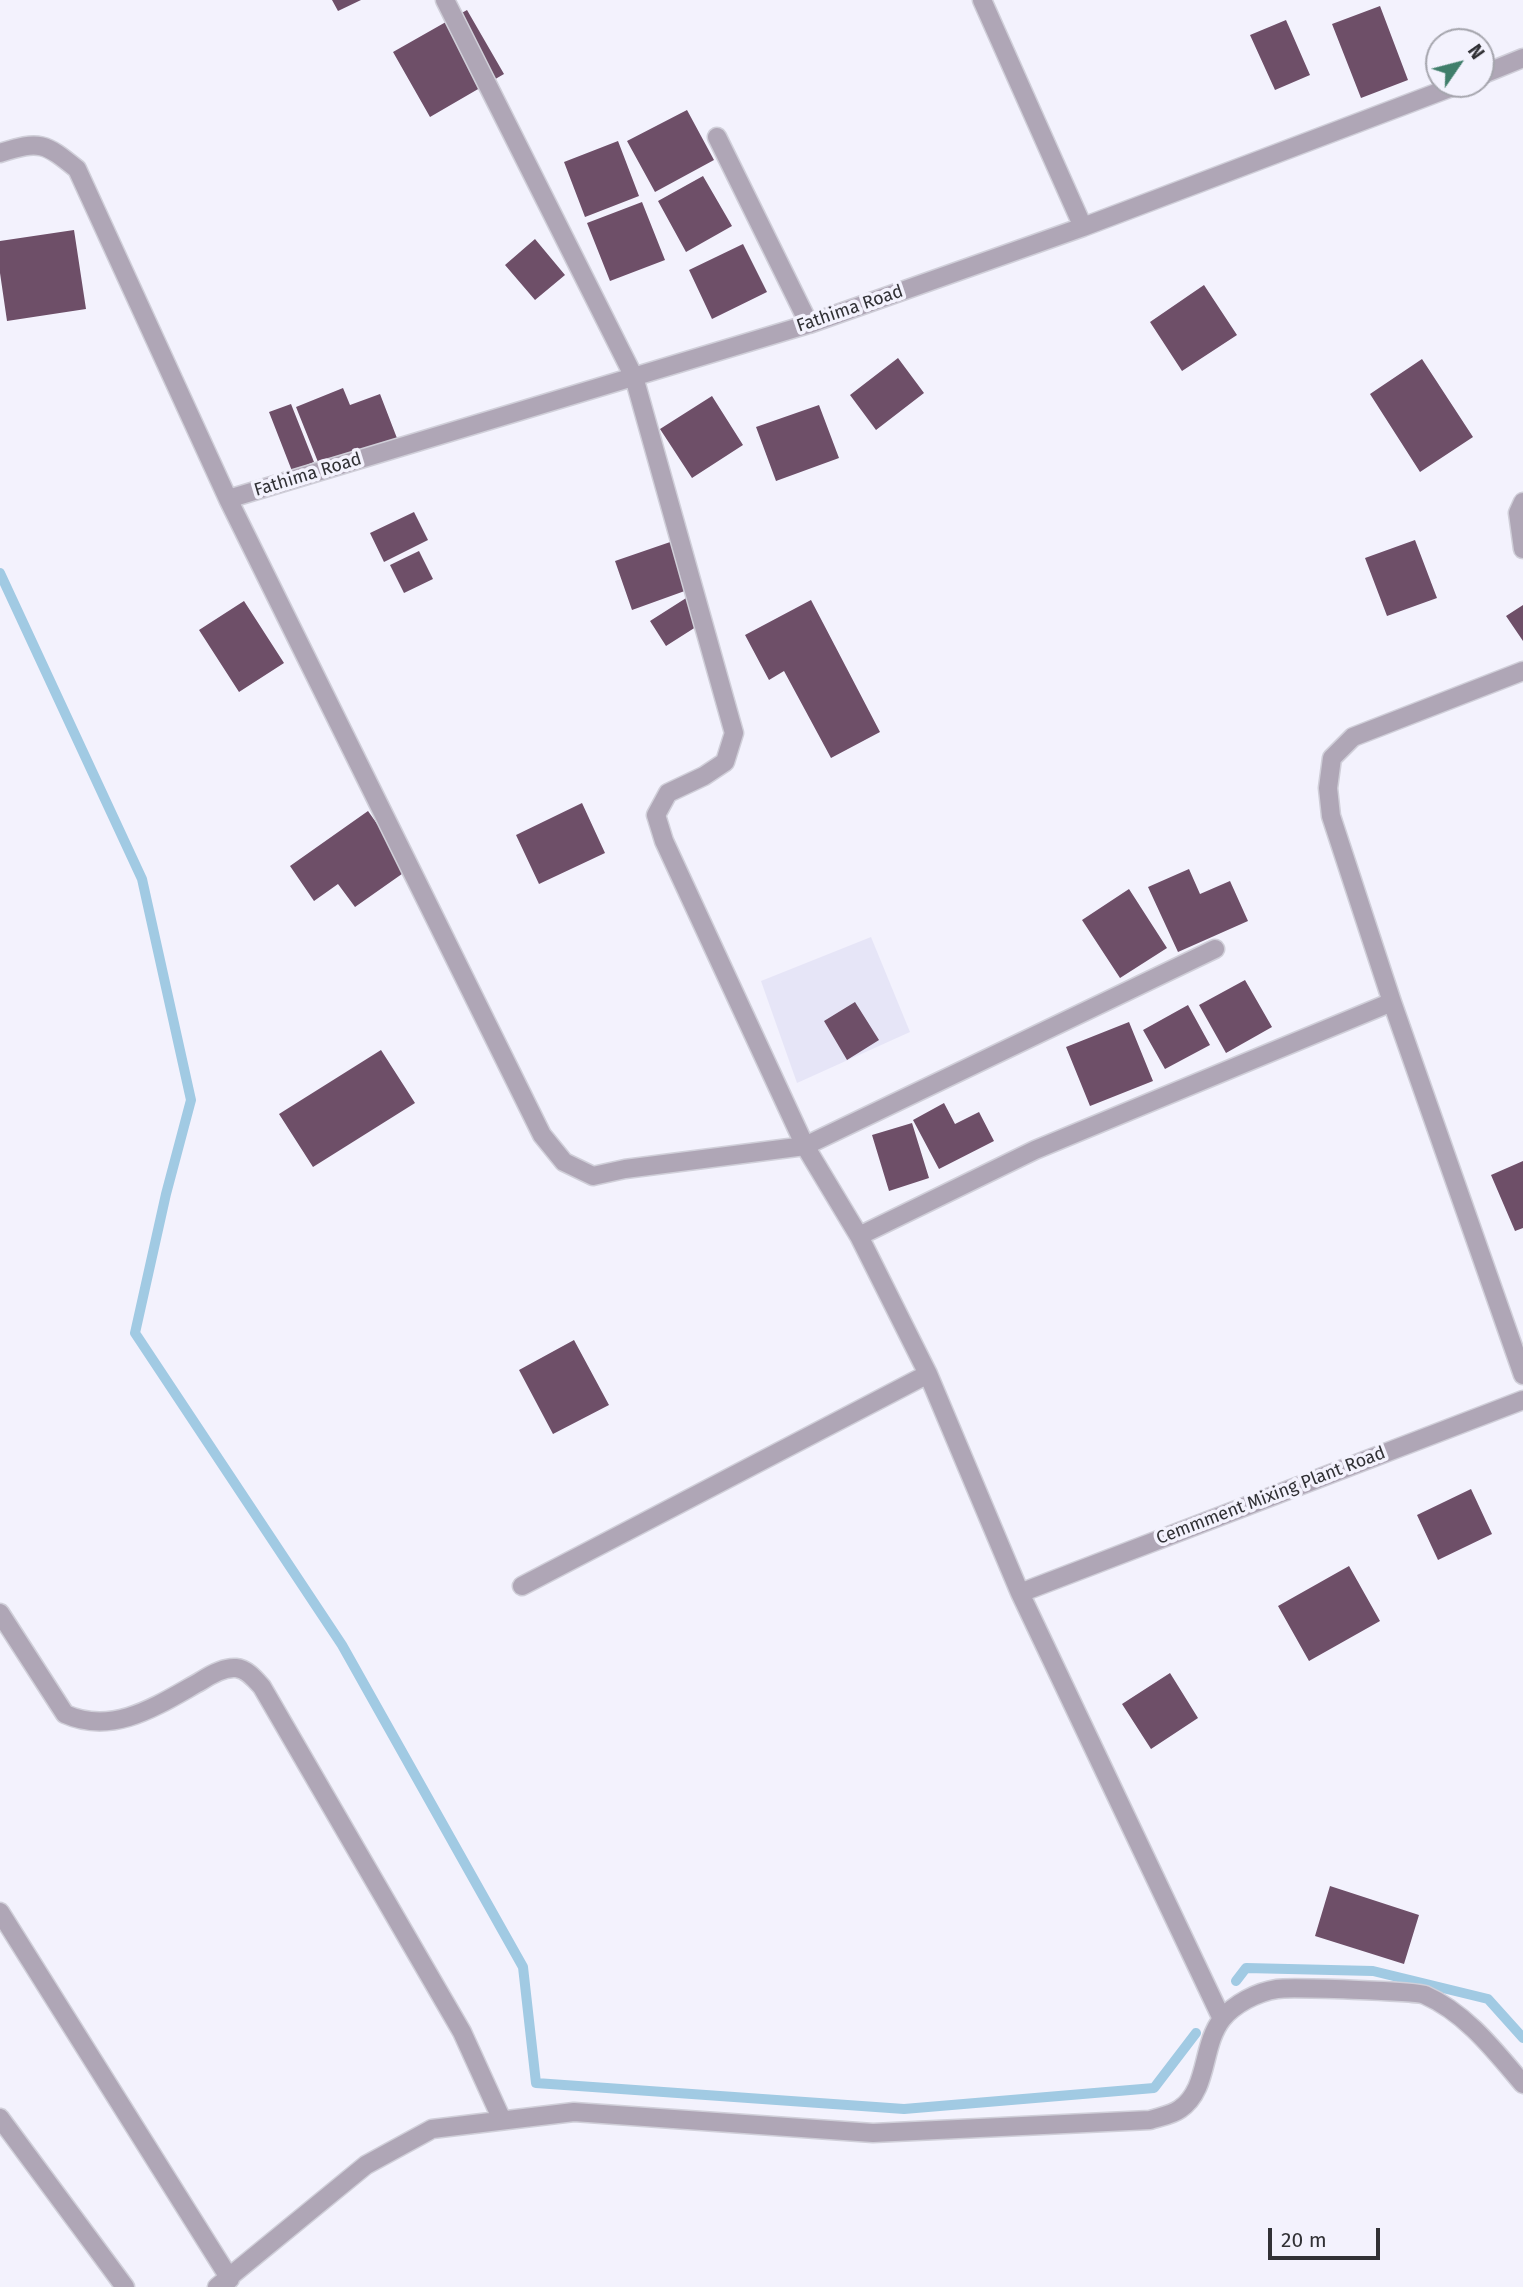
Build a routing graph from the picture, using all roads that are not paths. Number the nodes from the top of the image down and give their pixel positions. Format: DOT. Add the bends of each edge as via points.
graph roads {
  1 [pos="445,0"];
  2 [pos="982,0"];
  3 [pos="1523,58"];
  4 [pos="1495,69"];
  5 [pos="1425,97"];
  6 [pos="717,136"];
  7 [pos="0,153"];
  8 [pos="1083,227"];
  9 [pos="809,324"];
  10 [pos="634,377"];
  11 [pos="228,499"];
  12 [pos="1523,502"];
  13 [pos="1523,549"];
  14 [pos="1523,671"];
  15 [pos="1215,949"];
  16 [pos="1392,1002"];
  17 [pos="805,1146"];
  18 [pos="859,1236"];
  19 [pos="928,1374"];
  20 [pos="1523,1375"];
  21 [pos="1523,1400"];
  22 [pos="522,1586"];
  23 [pos="1020,1593"];
  24 [pos="0,1613"];
  25 [pos="0,1912"];
  26 [pos="1222,2019"];
  27 [pos="1523,2084"];
  28 [pos="0,2118"];
  29 [pos="502,2120"];
  30 [pos="223,2283"];
  31 [pos="125,2287"];
  1 -- 10 [label="street"];
  2 -- 8 [label="street"];
  3 -- 4 [label="street"];
  5 -- 8 [label="street, Fathima Road"];
  6 -- 9 [label="street"];
  7 -- 11 [label="street" via="26,145 48,145 77,169"];
  8 -- 9 [label="street, Fathima Road"];
  9 -- 10 [label="street, Fathima Road"];
  10 -- 11 [label="street, Fathima Road"];
  10 -- 17 [label="street" via="734,733 725,762 668,793 656,815 678,874"];
  11 -- 17 [label="street" via="542,1135 564,1163 593,1177"];
  12 -- 13 [label="street" via="1518,513"];
  14 -- 16 [label="street" via="1353,737 1332,758 1331,816"];
  15 -- 17 [label="street"];
  16 -- 18 [label="street" via="1035,1150"];
  16 -- 20 [label="street"];
  17 -- 18 [label="street"];
  18 -- 19 [label="street"];
  19 -- 22 [label="street"];
  19 -- 23 [label="street"];
  21 -- 23 [label="street, Cemmment Mixing Plant Road"];
  23 -- 26 [label="street"];
  24 -- 29 [label="street" via="65,1714 80,1721 116,1722 155,1707 214,1673 235,1667 249,1673 262,1687 462,2032"];
  25 -- 30 [label="street"];
  26 -- 27 [label="street" via="1241,2001 1277,1989 1423,1993 1483,2037"];
  26 -- 29 [label="street" via="1208,2045 1199,2086 1181,2109 1150,2120 873,2133 574,2112"];
  28 -- 31 [label="street"];
  29 -- 30 [label="street" via="432,2129 366,2165"];
}
